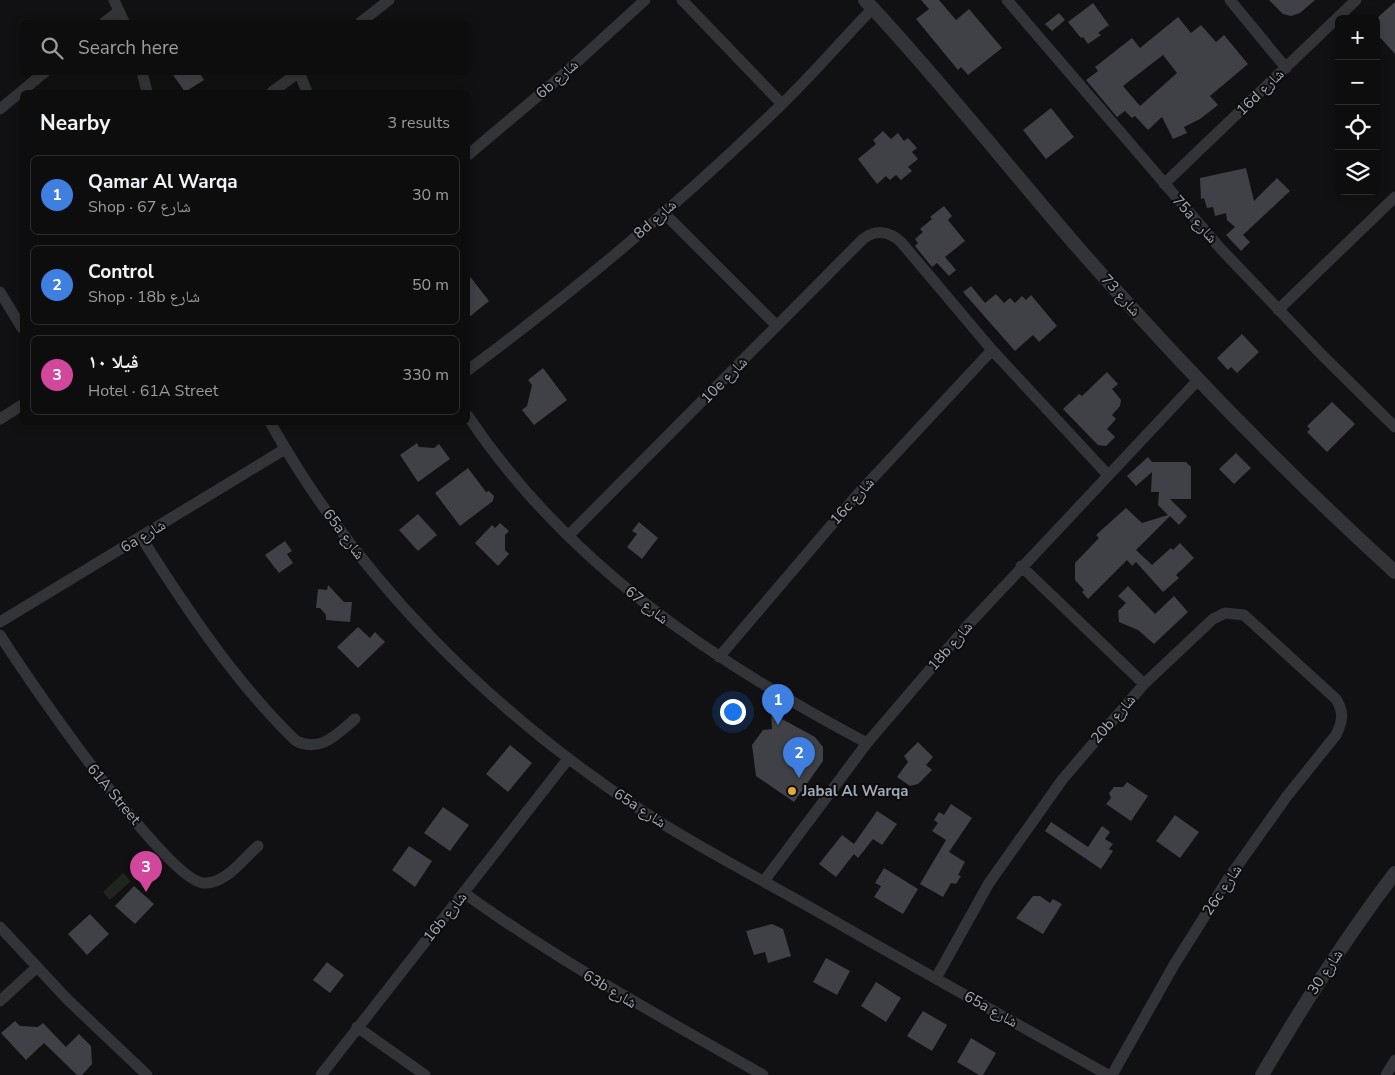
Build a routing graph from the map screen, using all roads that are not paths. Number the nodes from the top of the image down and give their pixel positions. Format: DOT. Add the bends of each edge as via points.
graph roads {
  1 [pos="388,0"];
  2 [pos="645,0"];
  3 [pos="682,0"];
  4 [pos="1007,0"];
  5 [pos="1230,0"];
  6 [pos="1356,0"];
  7 [pos="117,5"];
  8 [pos="872,7"];
  9 [pos="106,20"];
  10 [pos="123,20"];
  11 [pos="364,20"];
  12 [pos="1286,68"];
  13 [pos="41,75"];
  14 [pos="143,75"];
  15 [pos="295,75"];
  16 [pos="300,75"];
  17 [pos="23,90"];
  18 [pos="146,90"];
  19 [pos="275,90"];
  20 [pos="306,90"];
  21 [pos="20,93"];
  22 [pos="782,104"];
  23 [pos="0,109"];
  24 [pos="470,153"];
  25 [pos="1164,184"];
  26 [pos="1395,197"];
  27 [pos="663,212"];
  28 [pos="0,292"];
  29 [pos="1278,310"];
  30 [pos="20,325"];
  31 [pos="777,326"];
  32 [pos="992,350"];
  33 [pos="470,368"];
  34 [pos="1201,383"];
  35 [pos="20,407"];
  36 [pos="0,419"];
  37 [pos="470,419"];
  38 [pos="272,425"];
  39 [pos="1395,427"];
  40 [pos="285,449"];
  41 [pos="1108,475"];
  42 [pos="569,535"];
  43 [pos="141,537"];
  44 [pos="1022,566"];
  45 [pos="1395,572"];
  46 [pos="0,622"];
  47 [pos="0,635"];
  48 [pos="719,657"];
  49 [pos="1144,684"];
  50 [pos="1343,713"];
  51 [pos="355,719"];
  52 [pos="867,743"];
  53 [pos="568,759"];
  54 [pos="258,846"];
  55 [pos="1395,873"];
  56 [pos="764,881"];
  57 [pos="464,893"];
  58 [pos="0,927"];
  59 [pos="37,967"];
  60 [pos="936,978"];
  61 [pos="0,1002"];
  62 [pos="357,1027"];
  63 [pos="1395,1060"];
  64 [pos="147,1075"];
  65 [pos="321,1075"];
  66 [pos="425,1075"];
  67 [pos="762,1075"];
  68 [pos="1108,1075"];
  69 [pos="1112,1075"];
  70 [pos="1262,1075"];
  71 [pos="1386,1075"];
  1 -- 11 [label="street"];
  2 -- 24 [label="street, 6b شارع"];
  3 -- 22 [label="street"];
  4 -- 25 [label="street, 75a شارع"];
  5 -- 12 [label="street"];
  6 -- 12 [label="street, 16d شارع"];
  7 -- 9 [label="street"];
  7 -- 10 [label="street"];
  8 -- 22 [label="street, 8d شارع" via="846,45 830,55"];
  8 -- 34 [label="street, شارع 73" via="1082,251"];
  12 -- 25 [label="street, 16d شارع"];
  13 -- 17 [label="street"];
  14 -- 18 [label="street"];
  15 -- 19 [label="street"];
  16 -- 20 [label="street"];
  21 -- 23 [label="street"];
  22 -- 27 [label="street, 8d شارع"];
  25 -- 29 [label="street, 75a شارع"];
  26 -- 29 [label="street"];
  27 -- 31 [label="street"];
  27 -- 33 [label="street, 8d شارع" via="558,301"];
  28 -- 30 [label="street"];
  29 -- 39 [label="street, 75a شارع"];
  31 -- 32 [label="street, 10e شارع" via="863,239 882,232 901,242"];
  31 -- 42 [label="street, 10e شارع"];
  32 -- 41 [label="street"];
  32 -- 48 [label="street, 16c شارع" via="857,496"];
  34 -- 41 [label="street, 18b شارع"];
  34 -- 45 [label="street, شارع 73"];
  35 -- 36 [label="street"];
  37 -- 42 [label="street, شارع 67" via="504,464"];
  38 -- 40 [label="street, 65a شارع"];
  40 -- 43 [label="street, 6a شارع"];
  40 -- 53 [label="street, 65a شارع" via="341,532 404,608 472,678"];
  41 -- 44 [label="street, 18b شارع"];
  42 -- 48 [label="street, شارع 67" via="640,601"];
  43 -- 46 [label="street, 6a شارع"];
  43 -- 51 [label="street" via="225,659 296,741 304,745 323,744"];
  44 -- 49 [label="street"];
  44 -- 52 [label="street, 18b شارع"];
  47 -- 54 [label="street, 61A Street" via="84,756 185,874 201,883 219,881"];
  48 -- 52 [label="street, شارع 67" via="808,712"];
  49 -- 50 [label="street, 20b شارع" via="1213,619 1225,613 1238,613 1249,618 1330,693"];
  49 -- 60 [label="street, 20b شارع" via="1062,780 1024,831 989,883"];
  50 -- 69 [label="street, 26c شارع" via="1336,735 1257,837 1200,922"];
  52 -- 56 [label="street, 18b شارع"];
  53 -- 56 [label="street, 65a شارع" via="643,812"];
  53 -- 57 [label="street, 16b شارع"];
  55 -- 70 [label="street, شارع 30" via="1297,1015"];
  56 -- 60 [label="street, 65a شارع"];
  57 -- 62 [label="street, 16b شارع"];
  57 -- 67 [label="street, 63b شارع" via="553,955"];
  58 -- 59 [label="street"];
  59 -- 61 [label="street"];
  59 -- 64 [label="street"];
  60 -- 68 [label="street, 65a شارع"];
  62 -- 65 [label="street, 16b شارع"];
  62 -- 66 [label="street"];
  63 -- 71 [label="street"];
}
